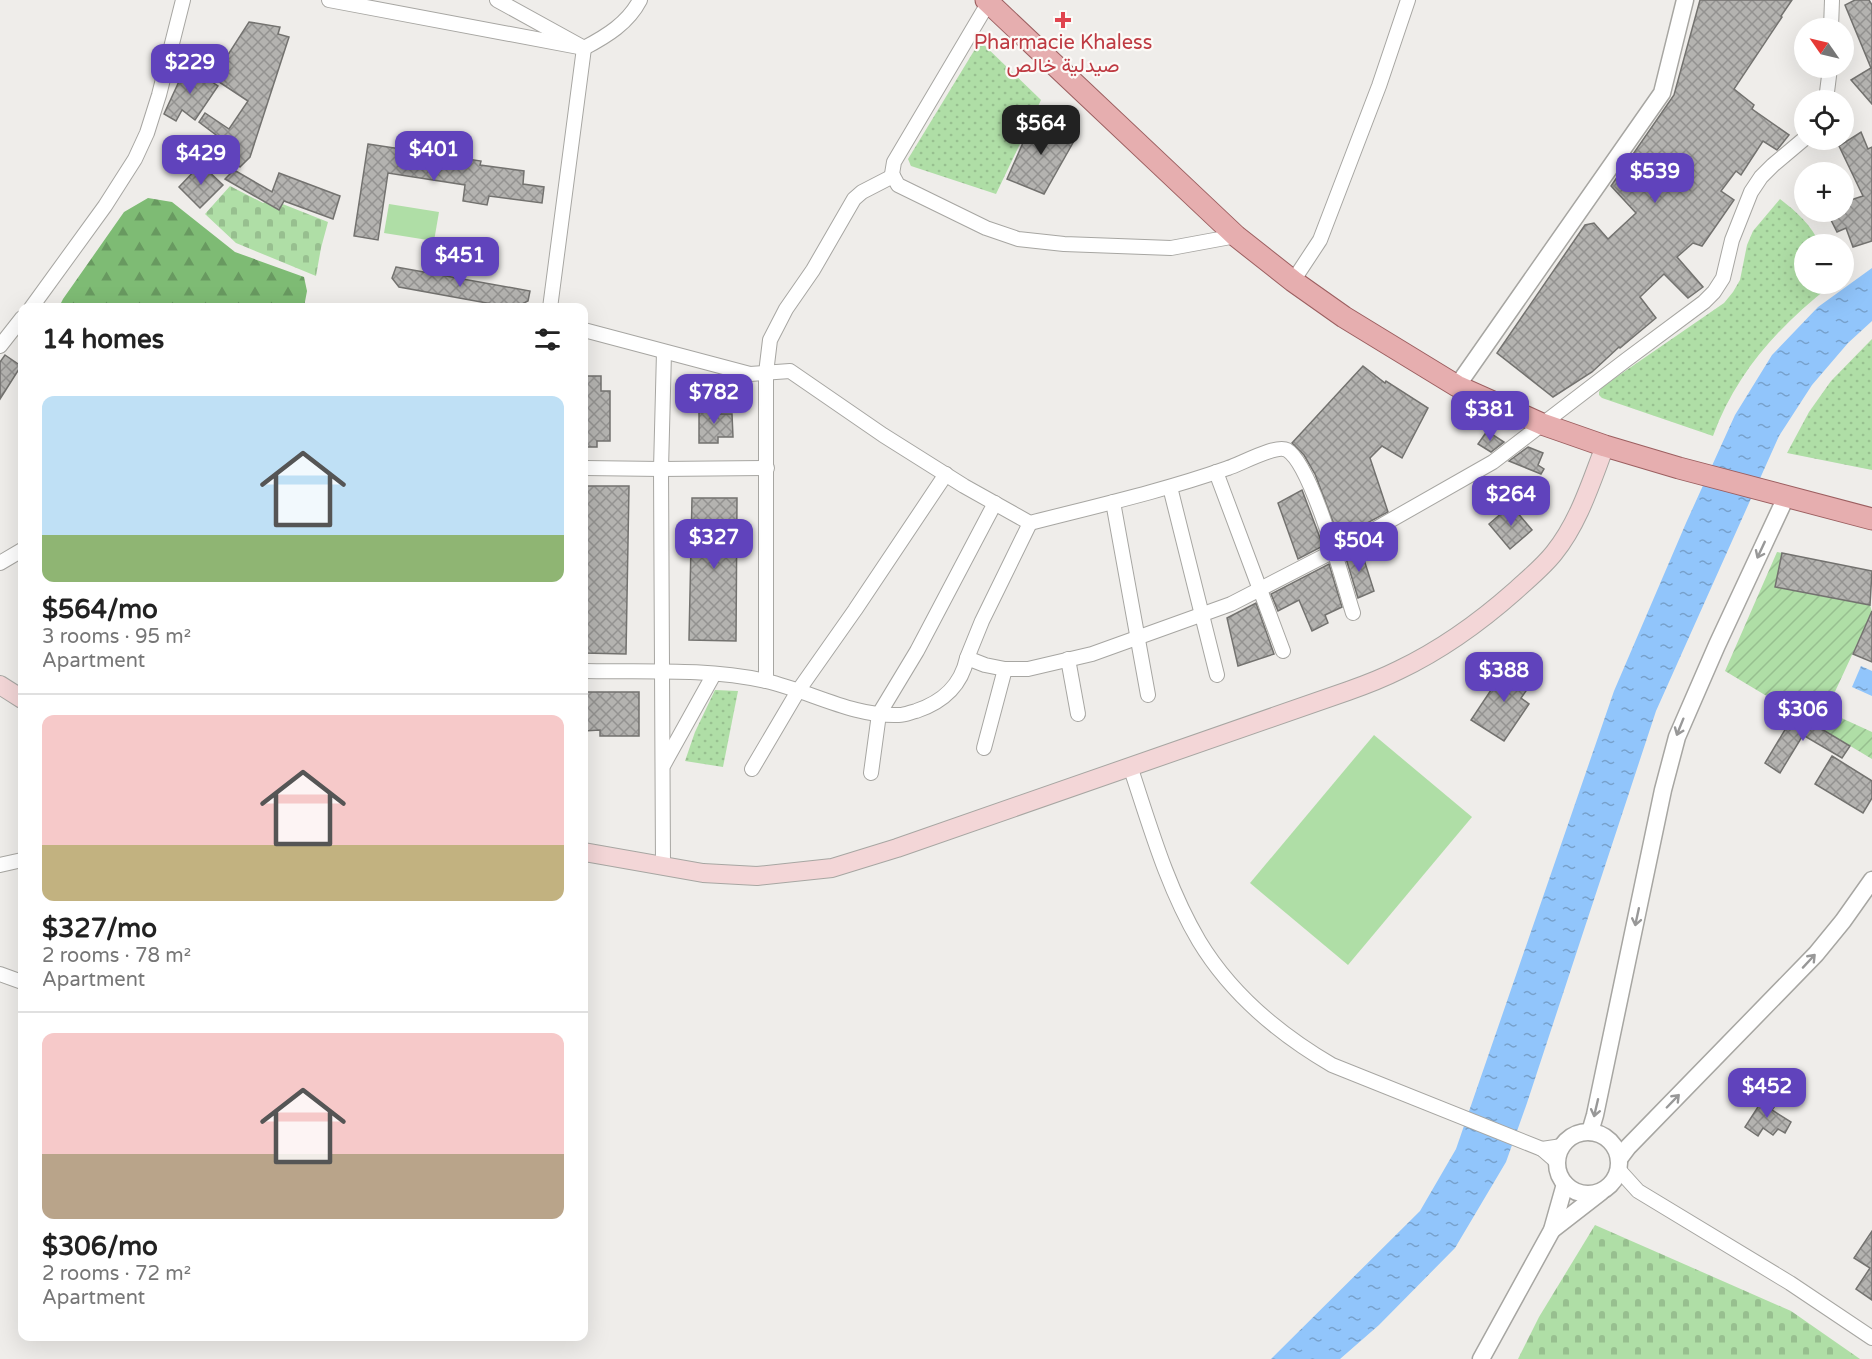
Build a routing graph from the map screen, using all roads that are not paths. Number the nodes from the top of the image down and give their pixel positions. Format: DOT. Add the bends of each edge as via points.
graph roads {
  1 [pos="183,0"];
  2 [pos="329,0"];
  3 [pos="497,0"];
  4 [pos="640,0"];
  5 [pos="1408,0"];
  6 [pos="1685,0"];
  7 [pos="1832,0"];
  8 [pos="989,1"];
  9 [pos="1831,18"];
  10 [pos="584,48"];
  11 [pos="1794,147"];
  12 [pos="893,176"];
  13 [pos="1236,236"];
  14 [pos="1293,282"];
  15 [pos="35,303"];
  16 [pos="551,303"];
  17 [pos="18,323"];
  18 [pos="588,331"];
  19 [pos="0,346"];
  20 [pos="664,352"];
  21 [pos="766,374"];
  22 [pos="1457,386"];
  23 [pos="1542,424"];
  24 [pos="1605,446"];
  25 [pos="588,468"];
  26 [pos="767,468"];
  27 [pos="661,470"];
  28 [pos="1216,472"];
  29 [pos="946,474"];
  30 [pos="1170,487"];
  31 [pos="1780,495"];
  32 [pos="1113,502"];
  33 [pos="995,503"];
  34 [pos="1872,519"];
  35 [pos="1030,523"];
  36 [pos="1334,551"];
  37 [pos="18,553"];
  38 [pos="3,563"];
  39 [pos="1260,589"];
  40 [pos="1353,613"];
  41 [pos="1202,615"];
  42 [pos="1137,638"];
  43 [pos="1282,651"];
  44 [pos="967,658"];
  45 [pos="1068,659"];
  46 [pos="1005,669"];
  47 [pos="588,671"];
  48 [pos="662,673"];
  49 [pos="714,674"];
  50 [pos="1217,675"];
  51 [pos="766,681"];
  52 [pos="0,685"];
  53 [pos="798,691"];
  54 [pos="1148,695"];
  55 [pos="18,696"];
  56 [pos="879,714"];
  57 [pos="1078,714"];
  58 [pos="984,748"];
  59 [pos="663,766"];
  60 [pos="1130,766"];
  61 [pos="753,769"];
  62 [pos="871,773"];
  63 [pos="588,853"];
  64 [pos="18,861"];
  65 [pos="0,865"];
  66 [pos="663,865"];
  67 [pos="1872,880"];
  68 [pos="0,974"];
  69 [pos="18,981"];
  70 [pos="1590,1132"];
  71 [pos="1560,1154"];
  72 [pos="1619,1165"];
  73 [pos="1565,1184"];
  74 [pos="1601,1192"];
  75 [pos="1552,1230"];
  76 [pos="1872,1338"];
  77 [pos="1481,1359"];
  1 -- 15 [label="street" via="159,95 135,159"];
  2 -- 10 [label="street"];
  3 -- 10 [label="street"];
  4 -- 10 [label="street" via="618,27"];
  5 -- 14 [label="street" via="1320,240"];
  6 -- 22 [label="street" via="1662,93"];
  7 -- 9 [label="street"];
  8 -- 12 [label="street" via="894,162"];
  8 -- 13 [label="main road"];
  10 -- 16 [label="street"];
  11 -- 23 [label="street" via="1761,177 1751,192 1732,240 1723,278 1714,292 1692,313"];
  12 -- 13 [label="street" via="903,188 1018,239 1171,248"];
  12 -- 21 [label="street" via="854,199 770,340"];
  13 -- 14 [label="main road"];
  14 -- 22 [label="main road"];
  17 -- 19 [label="street"];
  18 -- 20 [label="street"];
  20 -- 21 [label="street" via="750,374"];
  20 -- 27 [label="street"];
  21 -- 26 [label="street"];
  21 -- 29 [label="street" via="790,371"];
  22 -- 23 [label="main road"];
  23 -- 24 [label="main road"];
  23 -- 36 [label="street" via="1493,462"];
  24 -- 31 [label="main road"];
  24 -- 60 [label="main road" via="1582,504 1554,553 1491,612 1445,645 1399,671 1348,692"];
  25 -- 27 [label="street"];
  26 -- 27 [label="street"];
  26 -- 51 [label="street"];
  27 -- 48 [label="street"];
  28 -- 30 [label="street"];
  28 -- 36 [label="street" via="1274,449 1287,450 1306,476"];
  28 -- 39 [label="street"];
  29 -- 33 [label="street"];
  29 -- 53 [label="street"];
  30 -- 32 [label="street"];
  30 -- 41 [label="street"];
  31 -- 34 [label="main road"];
  31 -- 70 [label="street, one-way" via="1677,736"];
  32 -- 35 [label="street"];
  32 -- 42 [label="street"];
  33 -- 35 [label="street"];
  33 -- 56 [label="street"];
  35 -- 44 [label="street"];
  36 -- 39 [label="street"];
  36 -- 40 [label="street"];
  37 -- 38 [label="street"];
  39 -- 41 [label="street"];
  39 -- 43 [label="street"];
  41 -- 42 [label="street"];
  41 -- 50 [label="street"];
  42 -- 45 [label="street"];
  42 -- 54 [label="street"];
  44 -- 46 [label="street"];
  44 -- 56 [label="street" via="955,685 931,706 901,716"];
  45 -- 46 [label="street" via="1028,669"];
  45 -- 57 [label="street"];
  46 -- 58 [label="street"];
  47 -- 48 [label="street"];
  48 -- 49 [label="street"];
  48 -- 59 [label="street"];
  49 -- 51 [label="street"];
  49 -- 59 [label="street"];
  51 -- 53 [label="street"];
  52 -- 55 [label="main road"];
  53 -- 56 [label="street"];
  53 -- 61 [label="street"];
  56 -- 62 [label="street"];
  59 -- 66 [label="street"];
  60 -- 66 [label="main road" via="832,868 757,876 703,873"];
  60 -- 71 [label="street" via="1162,864 1200,942 1232,986 1271,1024 1332,1065"];
  63 -- 66 [label="main road"];
  64 -- 65 [label="street"];
  72 -- 67 [label="street, one-way" via="1628,1147 1816,954"];
  68 -- 69 [label="street"];
  70 -- 71 [label="street" via="1574,1136"];
  70 -- 72 [label="street" via="1612,1143"];
  71 -- 73 [label="street" via="1559,1173"];
  72 -- 74 [label="street" via="1615,1179"];
  72 -- 76 [label="street" via="1638,1191"];
  73 -- 74 [label="street" via="1581,1194"];
  73 -- 75 [label="street"];
  74 -- 75 [label="street"];
  75 -- 77 [label="street"];
}
